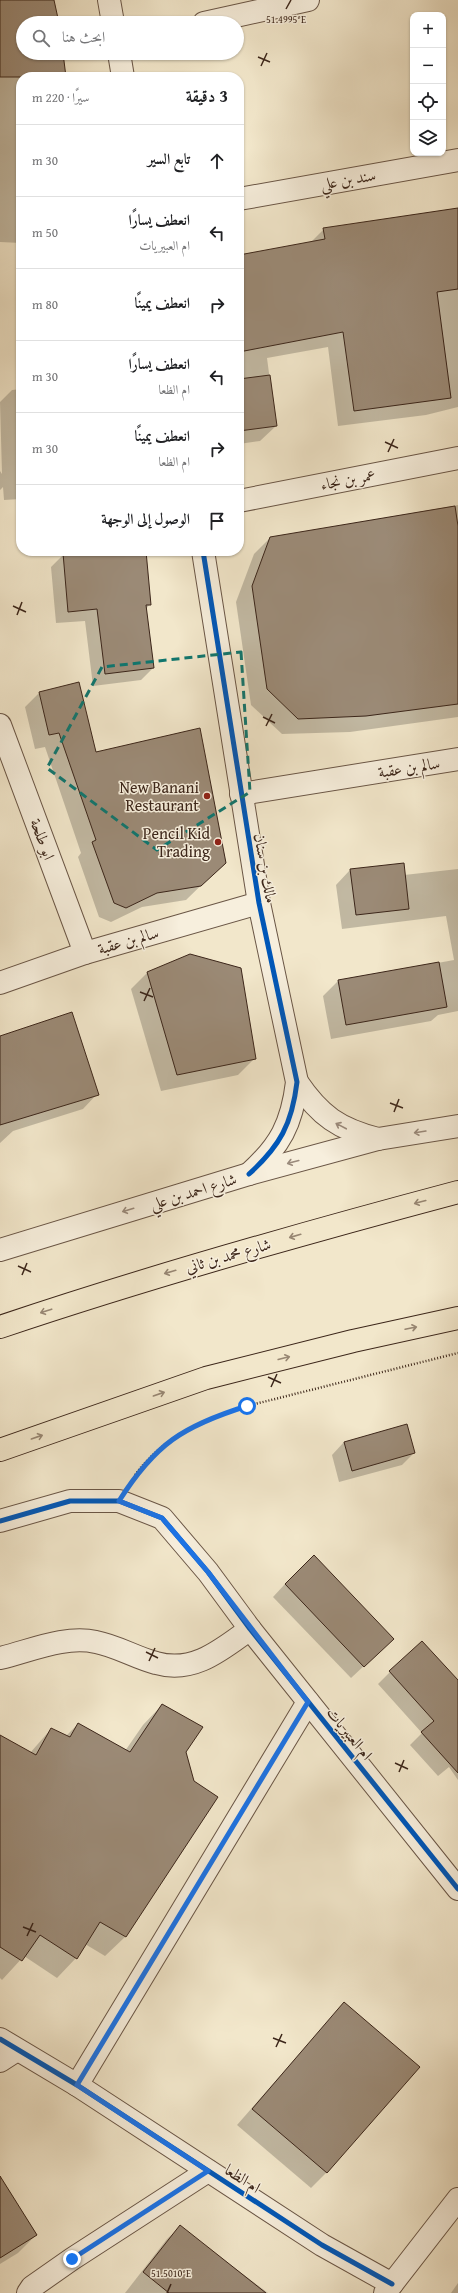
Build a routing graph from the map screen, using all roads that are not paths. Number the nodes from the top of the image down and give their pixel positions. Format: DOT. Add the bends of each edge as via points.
graph roads {
  1 [pos="109,0"];
  2 [pos="308,0"];
  3 [pos="112,16"];
  4 [pos="236,16"];
  5 [pos="120,60"];
  6 [pos="122,72"];
  7 [pos="458,160"];
  8 [pos="244,198"];
  9 [pos="458,458"];
  10 [pos="244,499"];
  11 [pos="204,556"];
  12 [pos="0,725"];
  13 [pos="458,760"];
  14 [pos="241,794"];
  15 [pos="259,903"];
  16 [pos="85,953"];
  17 [pos="0,983"];
  18 [pos="297,1082"];
  19 [pos="458,1126"];
  20 [pos="378,1139"];
  21 [pos="249,1174"];
  22 [pos="458,1192"];
  23 [pos="3,1247"];
  24 [pos="458,1318"];
  25 [pos="0,1327"];
  26 [pos="0,1450"];
  27 [pos="0,1521"];
  28 [pos="250,1629"];
  29 [pos="0,1658"];
  30 [pos="308,1702"];
  31 [pos="458,1889"];
  32 [pos="6,2050"];
  33 [pos="77,2085"];
  34 [pos="208,2171"];
  35 [pos="458,2199"];
  36 [pos="389,2289"];
  37 [pos="28,2293"];
  1 -- 3 [label="street"];
  2 -- 4 [label="street"];
  5 -- 6 [label="street"];
  7 -- 8 [label="street, سند بن علي"];
  9 -- 10 [label="street, عمر بن نجاء"];
  11 -- 14 [label="street, مالك بن سنان"];
  12 -- 16 [label="street, ابو طلحة"];
  13 -- 14 [label="street, سالم بن عقبة"];
  14 -- 15 [label="street, مالك بن سنان"];
  15 -- 16 [label="street, سالم بن عقبة"];
  15 -- 18 [label="street, مالك بن سنان"];
  16 -- 17 [label="street, سالم بن عقبة"];
  20 -- 18 [label="street, مالك بن سنان, one-way" via="353,1132 331,1120 311,1103"];
  18 -- 21 [label="street, مالك بن سنان" via="294,1108 284,1134 269,1156"];
  19 -- 20 [label="street, شارع احمد بن علي, one-way"];
  20 -- 21 [label="street, شارع احمد بن علي, one-way"];
  21 -- 23 [label="street, شارع احمد بن علي, one-way"];
  22 -- 25 [label="main road, شارع محمد بن ثاني, one-way" via="120,1287"];
  26 -- 24 [label="main road, one-way" via="206,1378"];
  27 -- 28 [label="street, ام العبيريات" via="70,1501 119,1501 162,1518 208,1572"];
  28 -- 29 [label="street" via="213,1655 195,1664 173,1666 156,1663 95,1641 70,1640"];
  28 -- 30 [label="street, ام العبيريات"];
  30 -- 31 [label="street, ام العبيريات"];
  30 -- 33 [label="street"];
  32 -- 33 [label="street, ام الظعا"];
  33 -- 34 [label="street, ام الظعا"];
  34 -- 36 [label="street, ام الظعا"];
  34 -- 37 [label="street, ام الظعا" via="72,2259 32,2287"];
  35 -- 36 [label="street"];
}
